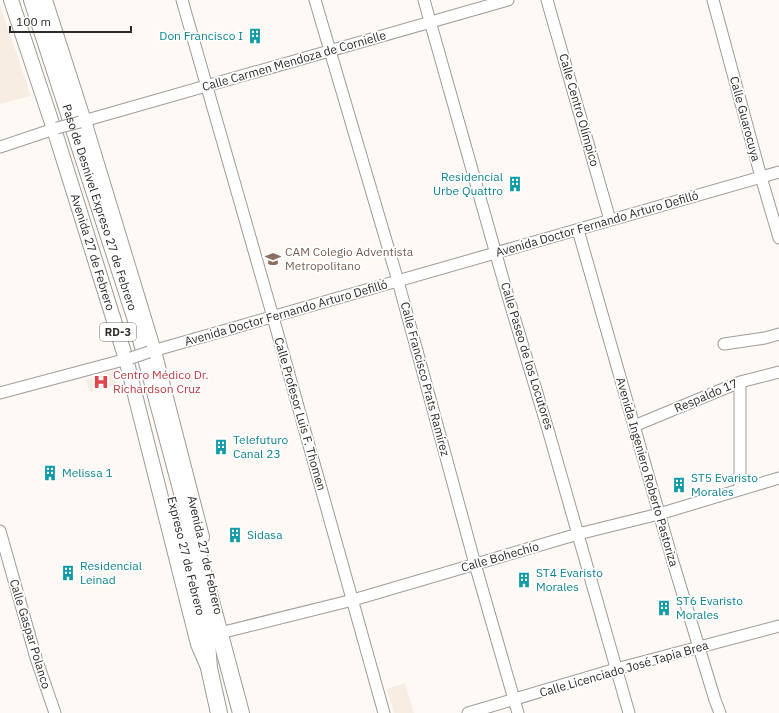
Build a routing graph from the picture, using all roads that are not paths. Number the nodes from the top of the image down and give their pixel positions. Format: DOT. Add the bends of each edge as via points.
graph roads {
  1 [pos="11,0"];
  2 [pos="182,0"];
  3 [pos="315,0"];
  4 [pos="424,0"];
  5 [pos="508,0"];
  6 [pos="547,0"];
  7 [pos="713,0"];
  8 [pos="33,5"];
  9 [pos="430,23"];
  10 [pos="329,50"];
  11 [pos="206,86"];
  12 [pos="82,121"];
  13 [pos="56,129"];
  14 [pos="0,146"];
  15 [pos="779,172"];
  16 [pos="761,177"];
  17 [pos="610,220"];
  18 [pos="578,230"];
  19 [pos="779,238"];
  20 [pos="496,253"];
  21 [pos="398,281"];
  22 [pos="273,317"];
  23 [pos="779,334"];
  24 [pos="724,344"];
  25 [pos="152,352"];
  26 [pos="129,358"];
  27 [pos="779,372"];
  28 [pos="740,382"];
  29 [pos="0,393"];
  30 [pos="153,402"];
  31 [pos="634,426"];
  32 [pos="779,478"];
  33 [pos="740,489"];
  34 [pos="659,514"];
  35 [pos="0,531"];
  36 [pos="578,534"];
  37 [pos="475,564"];
  38 [pos="352,600"];
  39 [pos="779,626"];
  40 [pos="220,630"];
  41 [pos="699,648"];
  42 [pos="209,668"];
  43 [pos="616,670"];
  44 [pos="514,700"];
  45 [pos="55,713"];
  46 [pos="219,713"];
  47 [pos="241,713"];
  48 [pos="384,713"];
  49 [pos="468,713"];
  50 [pos="518,713"];
  51 [pos="629,713"];
  52 [pos="720,713"];
  1 -- 13 [label="main road, Avenida 27 de Febrero / RD-3"];
  2 -- 11 [label="street, Calle Profesor Luis F. Thomen"];
  3 -- 10 [label="street, Calle Francisco Prats Ramírez"];
  4 -- 9 [label="street, Calle Paseo de los Locutores"];
  5 -- 9 [label="street, Calle Carmen Mendoza de Cornielle"];
  6 -- 17 [label="street, Calle Centro Olímpico"];
  7 -- 16 [label="street, Calle Guarocuya"];
  8 -- 12 [label="main road, Avenida 27 de Febrero / RD-3"];
  8 -- 30 [label="highway, Paso de Desnivel Expreso 27 de Febrero / RD-3" via="100,244"];
  9 -- 10 [label="street, Calle Carmen Mendoza de Cornielle"];
  9 -- 20 [label="street, Calle Paseo de los Locutores"];
  10 -- 11 [label="street, Calle Carmen Mendoza de Cornielle"];
  10 -- 21 [label="street, Calle Francisco Prats Ramírez"];
  11 -- 12 [label="street, Calle Carmen Mendoza de Cornielle"];
  11 -- 22 [label="street, Calle Profesor Luis F. Thomen"];
  12 -- 13 [label="street, Calle Carmen Mendoza de Cornielle, bridge"];
  12 -- 25 [label="main road, Avenida 27 de Febrero / RD-3"];
  13 -- 14 [label="street"];
  13 -- 26 [label="main road, Avenida 27 de Febrero / RD-3"];
  15 -- 16 [label="street, Avenida Doctor Fernando Arturo Defilló"];
  16 -- 17 [label="street, Avenida Doctor Fernando Arturo Defilló"];
  16 -- 19 [label="street, Calle Guarocuya"];
  17 -- 18 [label="street, Avenida Doctor Fernando Arturo Defilló"];
  18 -- 20 [label="street, Avenida Doctor Fernando Arturo Defilló"];
  18 -- 31 [label="street, Avenida Ingeniero Roberto Pastoriza"];
  20 -- 21 [label="street, Avenida Doctor Fernando Arturo Defilló"];
  20 -- 36 [label="street, Calle Paseo de los Locutores"];
  21 -- 22 [label="street, Avenida Doctor Fernando Arturo Defilló"];
  21 -- 37 [label="street, Calle Francisco Prats Ramírez"];
  22 -- 25 [label="street, Avenida Doctor Fernando Arturo Defilló"];
  22 -- 38 [label="street, Calle Profesor Luis F. Thomen"];
  23 -- 24 [label="street"];
  25 -- 26 [label="street, Avenida Doctor Fernando Arturo Defilló, bridge"];
  25 -- 40 [label="main road, Avenida 27 de Febrero / RD-3" via="221,613"];
  26 -- 29 [label="street, Avenida Doctor Fernando Arturo Defilló"];
  26 -- 42 [label="main road, Avenida 27 de Febrero / RD-3" via="198,644"];
  27 -- 28 [label="street, Respaldo 17"];
  28 -- 31 [label="street, Respaldo 17"];
  28 -- 33 [label="street"];
  30 -- 40 [label="highway, Expreso 27 de Febrero / RD-3"];
  30 -- 42 [label="highway, Expreso 27 de Febrero / RD-3" via="207,642"];
  31 -- 34 [label="street, Avenida Ingeniero Roberto Pastoriza"];
  32 -- 33 [label="street, Calle Bohechío"];
  33 -- 34 [label="street, Calle Bohechío"];
  34 -- 36 [label="street, Calle Bohechío"];
  34 -- 41 [label="street, Avenida Ingeniero Roberto Pastoriza"];
  35 -- 45 [label="street, Calle Gaspar Polanco" via="36,658"];
  36 -- 37 [label="street, Calle Bohechío"];
  36 -- 43 [label="street, Calle Paseo de los Locutores"];
  37 -- 38 [label="street, Calle Bohechío"];
  37 -- 44 [label="street, Calle Francisco Prats Ramírez"];
  38 -- 40 [label="street, Calle Bohechío"];
  38 -- 48 [label="street, Calle Profesor Luis F. Thomen"];
  39 -- 41 [label="street, Calle Licenciado José Tapia Brea"];
  40 -- 47 [label="highway, Expreso 27 de Febrero / RD-3"];
  41 -- 43 [label="street, Calle Licenciado José Tapia Brea"];
  41 -- 52 [label="street, Avenida Ingeniero Roberto Pastoriza"];
  42 -- 46 [label="highway, Expreso 27 de Febrero / RD-3"];
  43 -- 44 [label="street, Calle Licenciado José Tapia Brea"];
  43 -- 51 [label="street, Calle Paseo de los Locutores"];
  44 -- 49 [label="street, Calle Licenciado José Tapia Brea"];
  44 -- 50 [label="street, Calle Francisco Prats Ramírez"];
}
